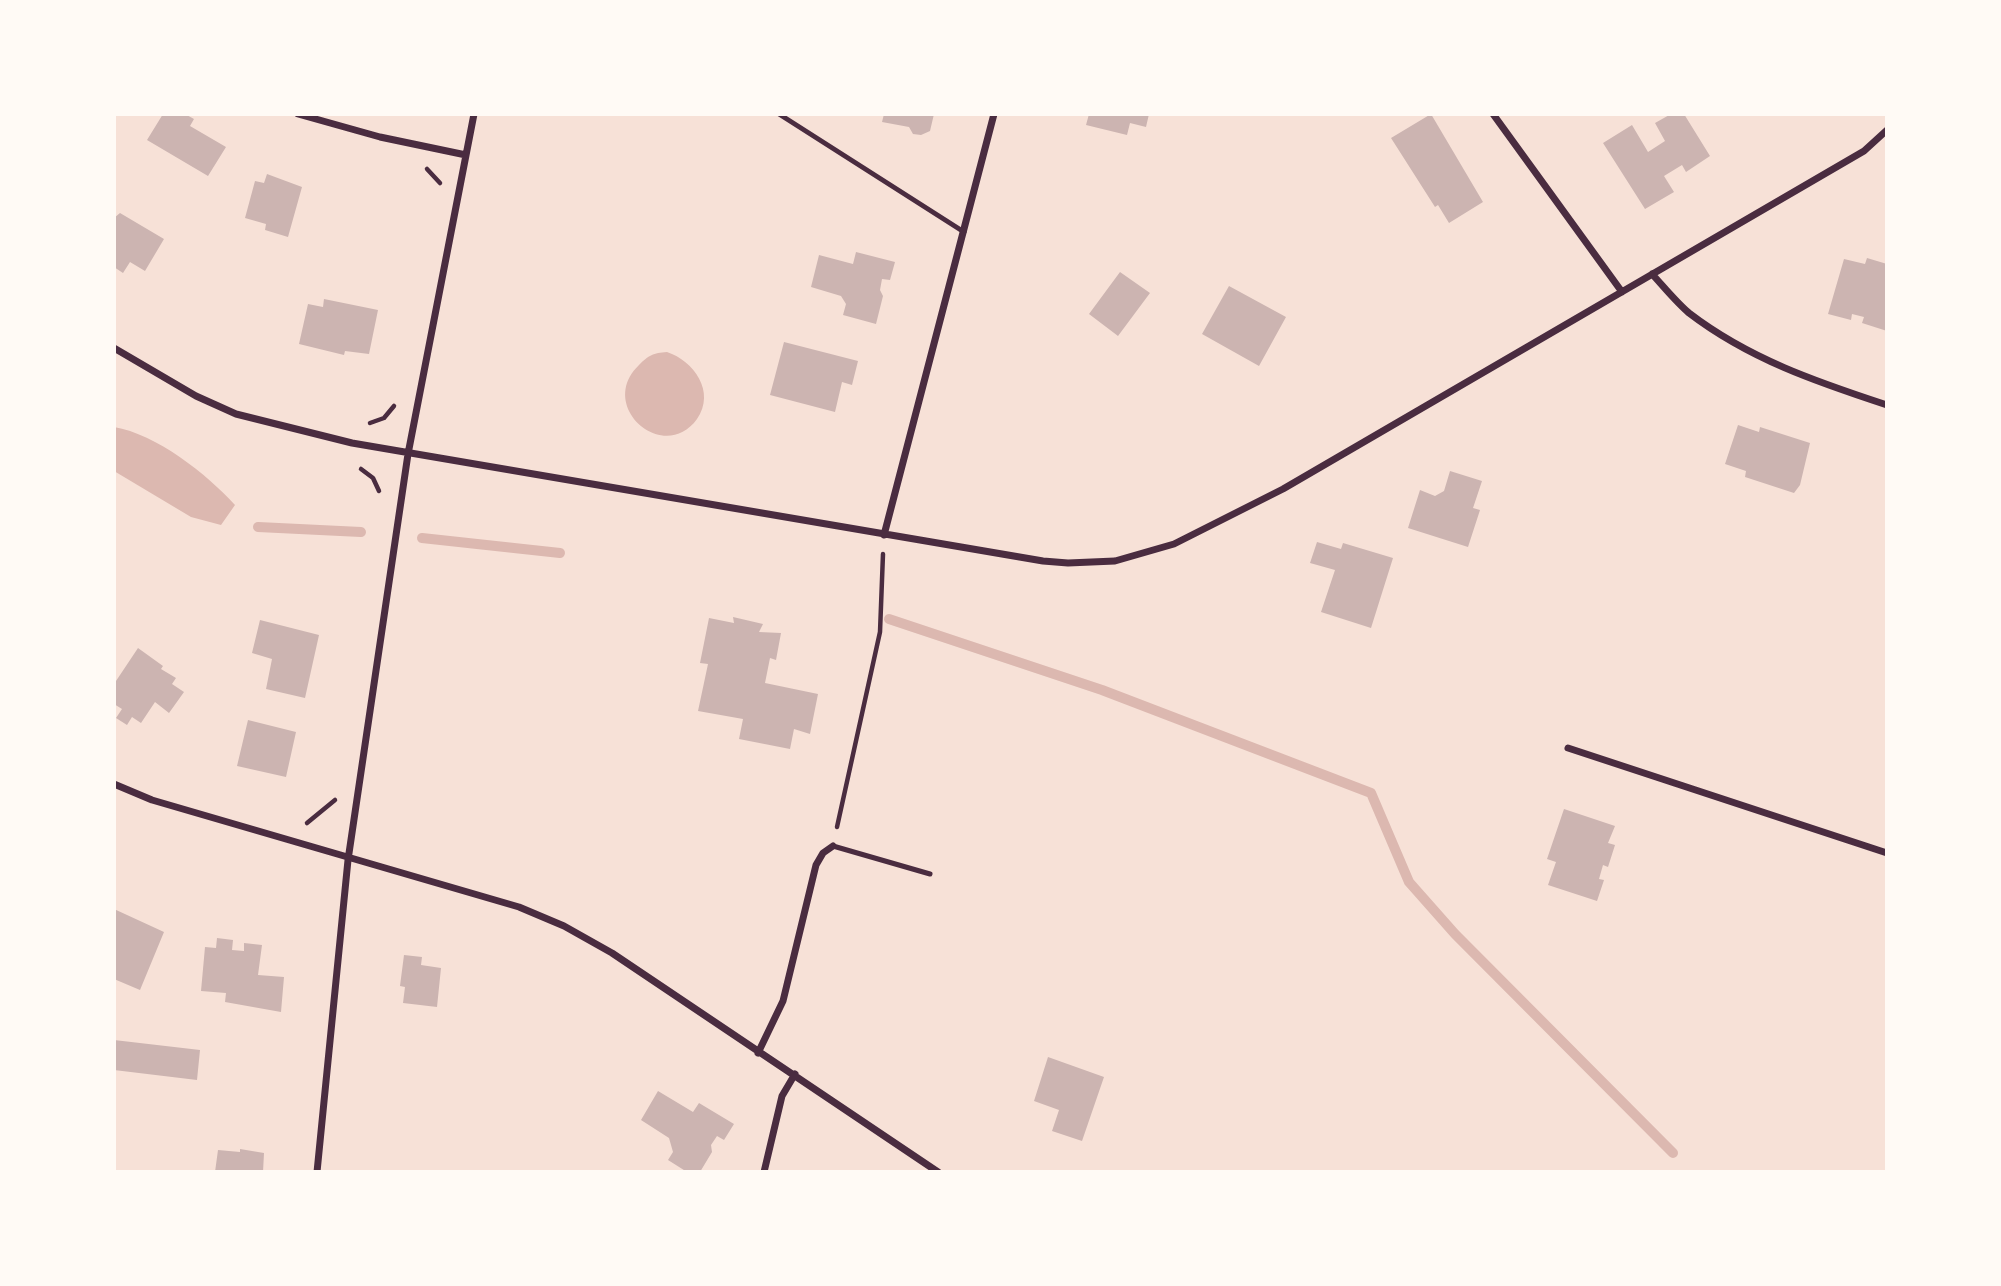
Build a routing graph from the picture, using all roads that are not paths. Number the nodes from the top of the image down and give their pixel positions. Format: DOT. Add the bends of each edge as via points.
graph roads {
  1 [pos="298,114"];
  2 [pos="474,114"];
  3 [pos="779,114"];
  4 [pos="994,114"];
  5 [pos="1493,114"];
  6 [pos="1887,130"];
  7 [pos="466,155"];
  8 [pos="964,232"];
  9 [pos="1652,274"];
  10 [pos="1622,292"];
  11 [pos="114,348"];
  12 [pos="1887,405"];
  13 [pos="408,454"];
  14 [pos="884,536"];
  15 [pos="1568,748"];
  16 [pos="114,784"];
  17 [pos="833,846"];
  18 [pos="1887,853"];
  19 [pos="348,860"];
  20 [pos="930,874"];
  21 [pos="758,1053"];
  22 [pos="795,1074"];
  23 [pos="317,1172"];
  24 [pos="764,1172"];
  25 [pos="938,1172"];
  1 -- 7 [label="street"];
  2 -- 7 [label="street"];
  3 -- 8 [label="lane"];
  4 -- 8 [label="street"];
  5 -- 10 [label="street"];
  6 -- 9 [label="street" via="1864,151"];
  7 -- 13 [label="street"];
  8 -- 14 [label="street"];
  9 -- 10 [label="street"];
  9 -- 12 [label="street" via="1688,312 1747,352 1802,377"];
  10 -- 14 [label="street" via="1283,489 1174,544 1115,561 1068,564"];
  11 -- 13 [label="street" via="236,414"];
  13 -- 14 [label="street"];
  13 -- 19 [label="street"];
  15 -- 18 [label="street"];
  16 -- 19 [label="street"];
  17 -- 20 [label="lane"];
  17 -- 21 [label="street" via="816,865 783,1001"];
  19 -- 21 [label="street" via="519,907 564,926 612,953"];
  19 -- 23 [label="street"];
  21 -- 22 [label="street"];
  22 -- 24 [label="street" via="782,1096"];
  22 -- 25 [label="street"];
}
